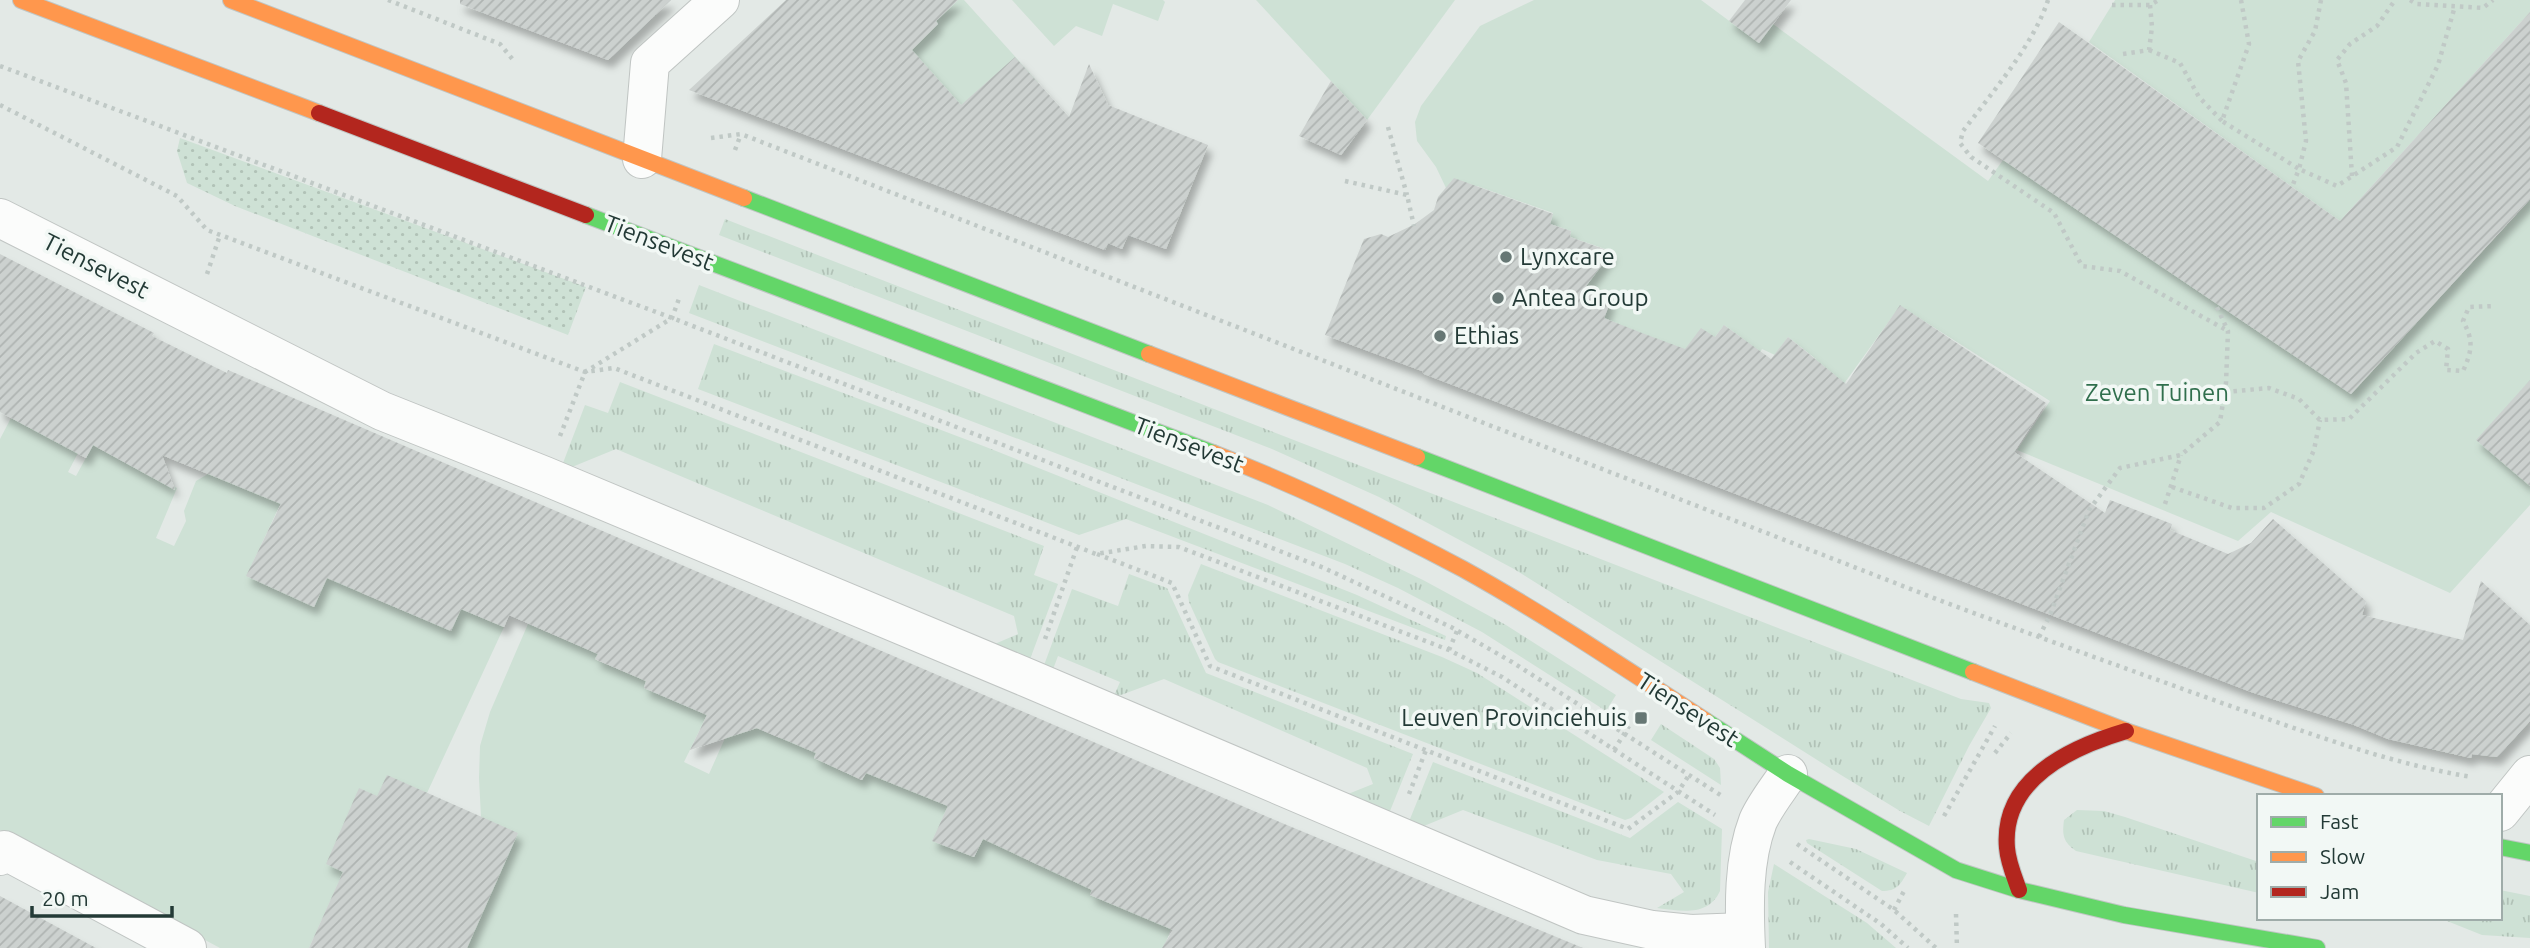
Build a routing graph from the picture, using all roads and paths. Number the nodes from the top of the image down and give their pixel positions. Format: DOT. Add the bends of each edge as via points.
graph roads {
  1 [pos="21,0"];
  2 [pos="231,0"];
  3 [pos="720,0"];
  4 [pos="2048,0"];
  5 [pos="2159,0"];
  6 [pos="2241,0"];
  7 [pos="2321,0"];
  8 [pos="2395,0"];
  9 [pos="2410,0"];
  10 [pos="2493,0"];
  11 [pos="2112,5"];
  12 [pos="2150,5"];
  13 [pos="2455,6"];
  14 [pos="2149,50"];
  15 [pos="2123,54"];
  16 [pos="0,66"];
  17 [pos="0,105"];
  18 [pos="2222,121"];
  19 [pos="1388,127"];
  20 [pos="642,159"];
  21 [pos="2299,169"];
  22 [pos="2351,176"];
  23 [pos="1345,181"];
  24 [pos="2292,187"];
  25 [pos="720,189"];
  26 [pos="1406,195"];
  27 [pos="0,218"];
  28 [pos="1414,226"];
  29 [pos="694,256"];
  30 [pos="2215,303"];
  31 [pos="2494,306"];
  32 [pos="672,317"];
  33 [pos="2228,331"];
  34 [pos="585,372"];
  35 [pos="2225,392"];
  36 [pos="2320,420"];
  37 [pos="2181,455"];
  38 [pos="545,476"];
  39 [pos="2172,487"];
  40 [pos="2165,504"];
  41 [pos="1077,547"];
  42 [pos="1096,554"];
  43 [pos="1457,631"];
  44 [pos="2039,637"];
  45 [pos="1449,650"];
  46 [pos="2072,650"];
  47 [pos="1030,679"];
  48 [pos="2027,691"];
  49 [pos="1629,726"];
  50 [pos="2126,731"];
  51 [pos="1624,734"];
  52 [pos="1614,750"];
  53 [pos="1788,774"];
  54 [pos="1689,775"];
  55 [pos="2517,791"];
  56 [pos="1678,792"];
  57 [pos="2310,794"];
  58 [pos="1756,829"];
  59 [pos="2502,848"];
  60 [pos="1,851"];
  61 [pos="2530,853"];
  62 [pos="1925,854"];
  63 [pos="2019,890"];
  64 [pos="1894,910"];
  65 [pos="1745,940"];
  66 [pos="187,948"];
  67 [pos="1908,948"];
  68 [pos="1936,948"];
  69 [pos="2317,948"];
  1 -- 29 [label="main road, Tiensevest"];
  2 -- 20 [label="main road"];
  3 -- 20 [label="street" via="650,64"];
  4 -- 33 [label="path" via="2023,47 1963,131 1960,143 1971,158 2054,213 2082,266 2120,271"];
  5 -- 12 [label="path"];
  6 -- 18 [label="path" via="2249,44"];
  7 -- 21 [label="path" via="2315,31 2298,61 2306,141"];
  8 -- 22 [label="path" via="2377,26 2350,44 2337,60 2346,83"];
  9 -- 13 [label="path"];
  10 -- 13 [label="path" via="2483,8"];
  11 -- 12 [label="path"];
  12 -- 14 [label="path"];
  13 -- 22 [label="path" via="2438,65 2397,146"];
  14 -- 15 [label="path"];
  14 -- 18 [label="path" via="2180,63 2199,97"];
  16 -- 32 [label="path"];
  17 -- 34 [label="path" via="177,195 207,230"];
  18 -- 21 [label="path"];
  19 -- 26 [label="path"];
  20 -- 25 [label="main road"];
  21 -- 22 [label="path" via="2337,186"];
  21 -- 24 [label="path"];
  23 -- 26 [label="path"];
  25 -- 44 [label="path" via="741,134"];
  25 -- 48 [label="main road"];
  26 -- 28 [label="path"];
  27 -- 38 [label="street, Tiensevest" via="382,411"];
  29 -- 32 [label="path"];
  29 -- 53 [label="main road, Tiensevest" via="1244,465 1344,509 1464,570"];
  30 -- 33 [label="path"];
  31 -- 36 [label="path" via="2469,307 2463,321 2471,336 2470,355 2463,371 2446,370 2448,349 2435,341 2416,353 2349,419"];
  32 -- 34 [label="path"];
  32 -- 43 [label="path" via="1324,568"];
  33 -- 35 [label="path"];
  34 -- 38 [label="path"];
  34 -- 41 [label="path" via="614,368"];
  35 -- 36 [label="path" via="2269,388 2299,399"];
  35 -- 37 [label="path" via="2220,422"];
  36 -- 39 [label="path" via="2314,450 2299,484 2263,508 2232,508"];
  37 -- 39 [label="path"];
  37 -- 44 [label="path" via="2120,468 2089,510"];
  38 -- 47 [label="street, Tiensevest"];
  39 -- 40 [label="path"];
  41 -- 42 [label="path"];
  41 -- 47 [label="path"];
  42 -- 45 [label="path" via="1146,546 1179,547"];
  42 -- 56 [label="path" via="1172,583 1210,666 1628,829"];
  43 -- 45 [label="path"];
  43 -- 51 [label="path"];
  44 -- 46 [label="path"];
  45 -- 52 [label="path" via="1502,677"];
  46 -- 48 [label="path"];
  46 -- 55 [label="path" via="2312,734"];
  47 -- 65 [label="street, Tiensevest" via="1584,915 1652,930"];
  48 -- 50 [label="main road"];
  48 -- 62 [label="path" via="2002,712"];
  49 -- 51 [label="path"];
  50 -- 57 [label="main road"];
  50 -- 63 [label="main road" via="2060,756 2019,798 2006,833"];
  51 -- 52 [label="path"];
  51 -- 54 [label="path"];
  52 -- 56 [label="path"];
  53 -- 58 [label="street"];
  53 -- 62 [label="main road, Tiensevest"];
  54 -- 56 [label="path"];
  54 -- 58 [label="path"];
  56 -- 58 [label="path"];
  58 -- 64 [label="path"];
  58 -- 65 [label="street" via="1749,855"];
  58 -- 67 [label="path"];
  59 -- 61 [label="main road"];
  60 -- 66 [label="street"];
  62 -- 63 [label="main road, Tiensevest" via="1956,870"];
  62 -- 64 [label="path"];
  63 -- 69 [label="main road, Tiensevest" via="2124,915"];
  64 -- 68 [label="path"];
}
